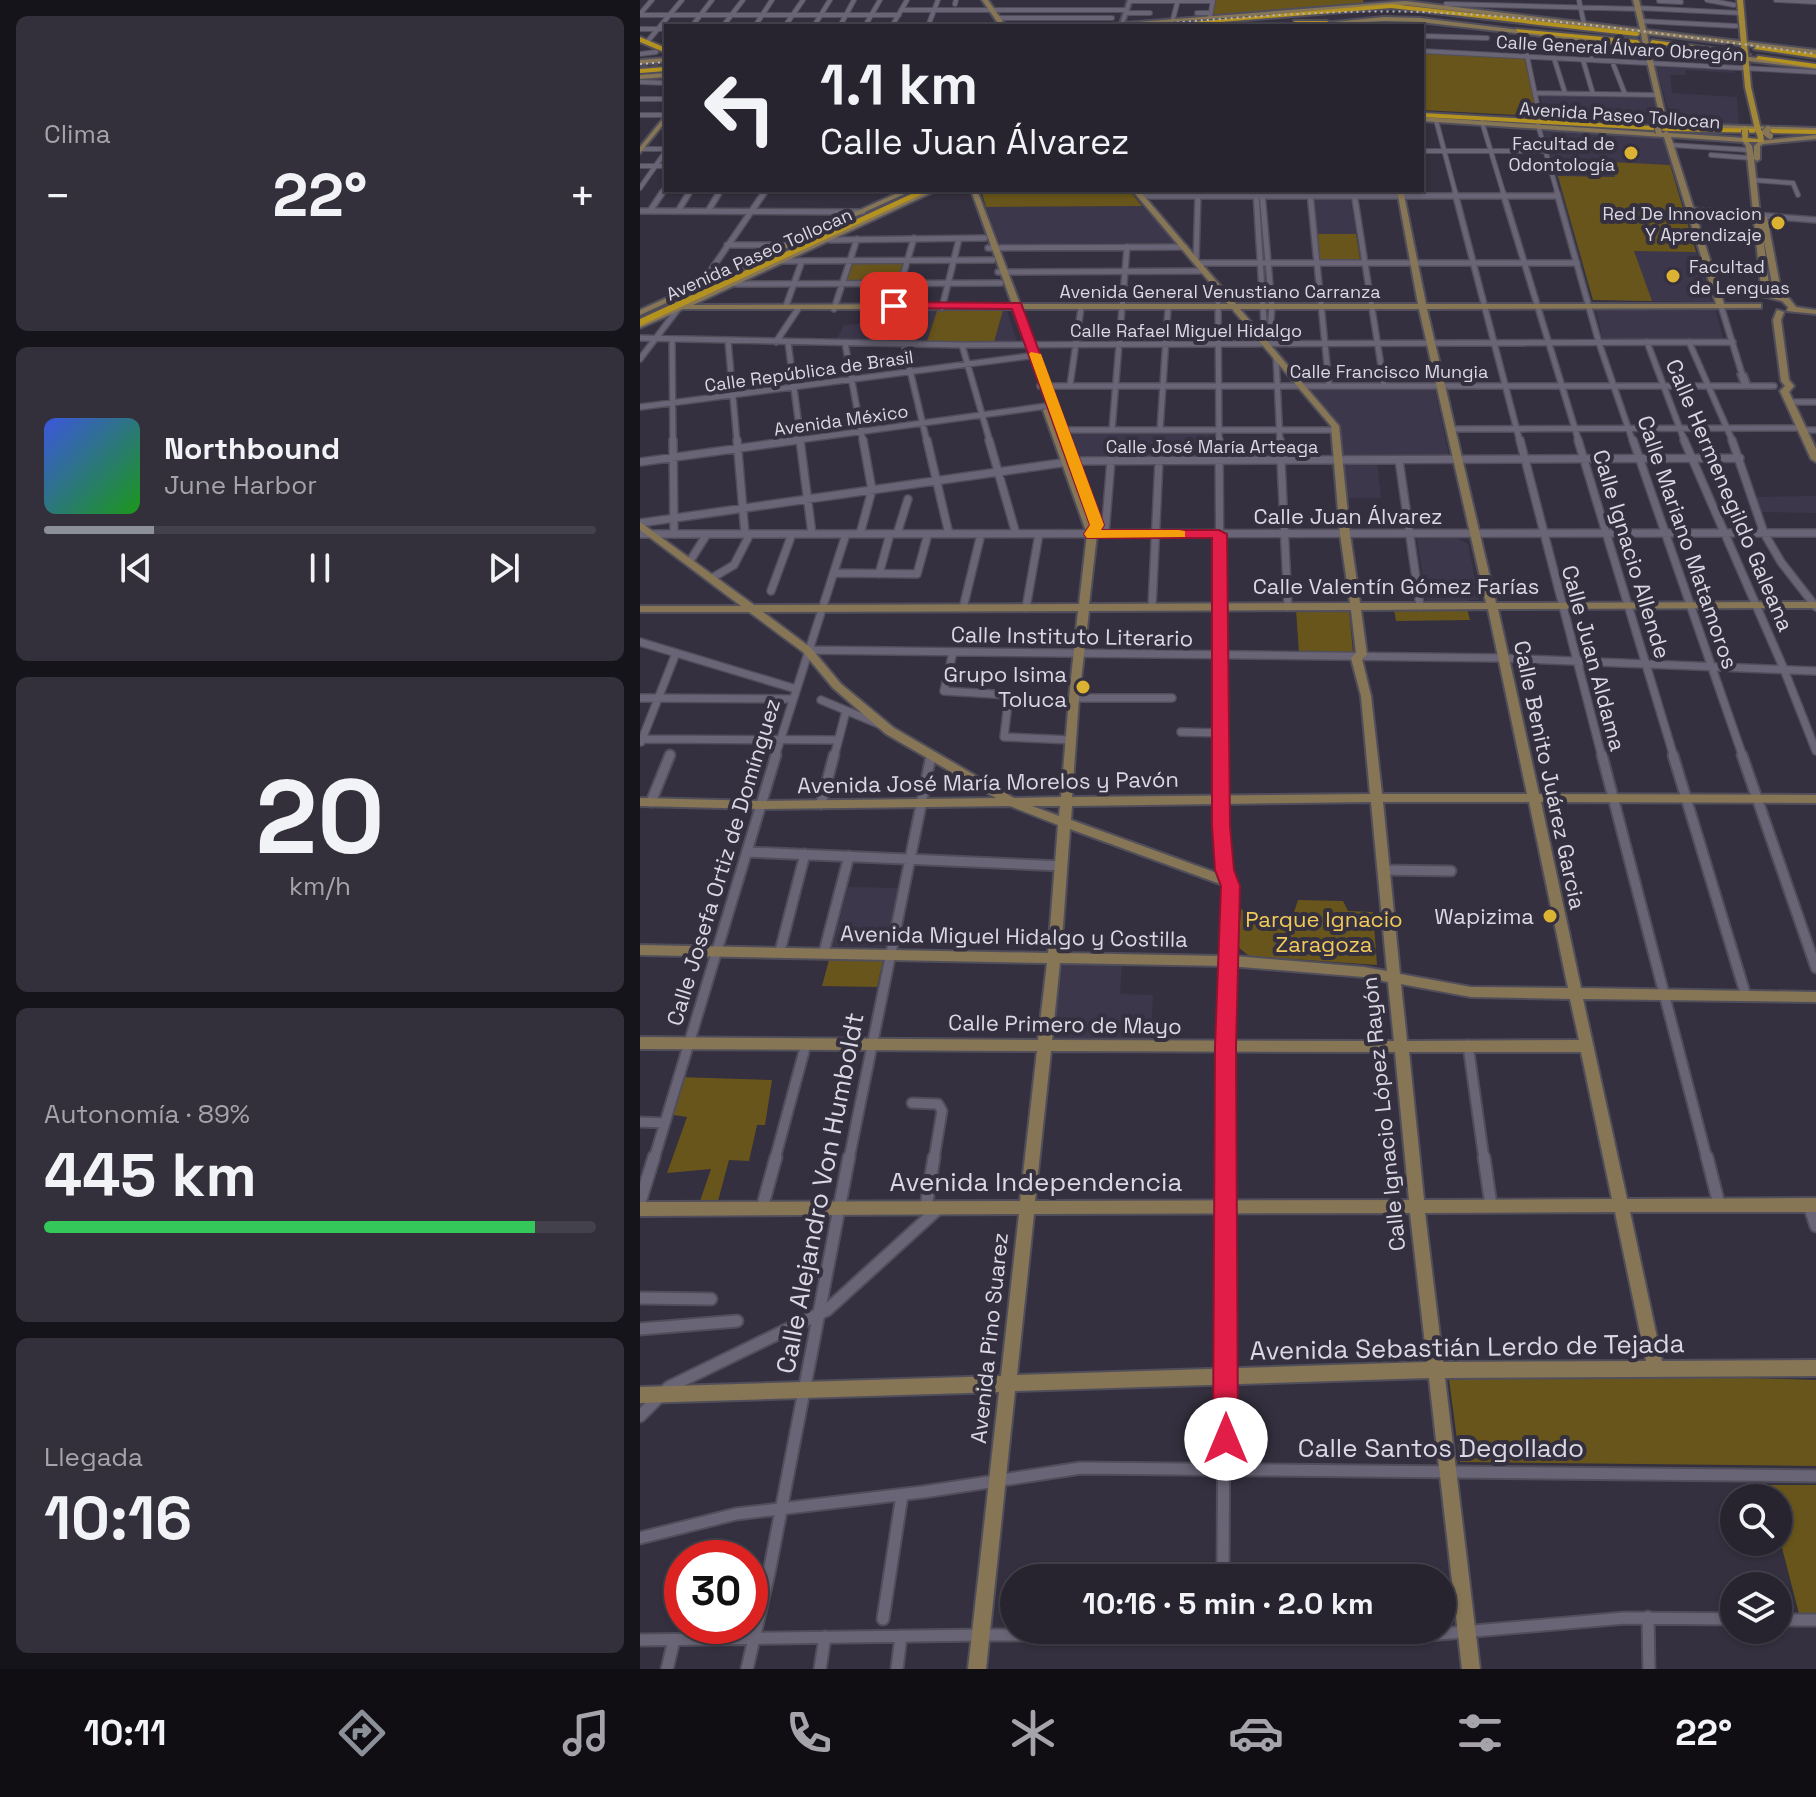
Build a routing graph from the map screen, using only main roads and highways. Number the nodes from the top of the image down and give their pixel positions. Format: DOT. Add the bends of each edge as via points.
graph roads {
  1 [pos="985,0"];
  2 [pos="1636,0"];
  3 [pos="1366,2"];
  4 [pos="1392,2"];
  5 [pos="1413,2"];
  6 [pos="1445,4"];
  7 [pos="1484,6"];
  8 [pos="1737,6"];
  9 [pos="1330,8"];
  10 [pos="1282,19"];
  11 [pos="1327,23"];
  12 [pos="1374,23"];
  13 [pos="1002,24"];
  14 [pos="1111,24"];
  15 [pos="1146,24"];
  16 [pos="1238,24"];
  17 [pos="1317,24"];
  18 [pos="1644,39"];
  19 [pos="642,42"];
  20 [pos="1757,47"];
  21 [pos="1743,52"];
  22 [pos="1816,54"];
  23 [pos="661,56"];
  24 [pos="640,62"];
  25 [pos="1816,68"];
  26 [pos="664,72"];
  27 [pos="640,78"];
  28 [pos="1746,87"];
  29 [pos="663,115"];
  30 [pos="1424,116"];
  31 [pos="1424,116"];
  32 [pos="1438,118"];
  33 [pos="1553,119"];
  34 [pos="1518,122"];
  35 [pos="1535,122"];
  36 [pos="1662,129"];
  37 [pos="1745,133"];
  38 [pos="1769,133"];
  39 [pos="1814,133"];
  40 [pos="1759,134"];
  41 [pos="640,139"];
  42 [pos="641,150"];
  43 [pos="1756,180"];
  44 [pos="906,192"];
  45 [pos="914,192"];
  46 [pos="927,192"];
  47 [pos="928,192"];
  48 [pos="966,192"];
  49 [pos="975,192"];
  50 [pos="1138,193"];
  51 [pos="1400,193"];
  52 [pos="1759,216"];
  53 [pos="798,246"];
  54 [pos="992,248"];
  55 [pos="1001,272"];
  56 [pos="733,282"];
  57 [pos="718,292"];
  58 [pos="1766,296"];
  59 [pos="1778,297"];
  60 [pos="1422,305"];
  61 [pos="1721,305"];
  62 [pos="1757,305"];
  63 [pos="1121,306"];
  64 [pos="1218,306"];
  65 [pos="1235,306"];
  66 [pos="682,307"];
  67 [pos="834,307"];
  68 [pos="1014,307"];
  69 [pos="661,308"];
  70 [pos="1791,308"];
  71 [pos="1816,311"];
  72 [pos="1780,312"];
  73 [pos="1768,315"];
  74 [pos="640,322"];
  75 [pos="1028,345"];
  76 [pos="1779,384"];
  77 [pos="1043,386"];
  78 [pos="1816,459"];
  79 [pos="640,524"];
  80 [pos="1490,605"];
  81 [pos="1356,606"];
  82 [pos="1816,606"];
  83 [pos="752,608"];
  84 [pos="1086,608"];
  85 [pos="640,609"];
  86 [pos="1376,798"];
  87 [pos="1534,798"];
  88 [pos="1816,799"];
  89 [pos="1009,801"];
  90 [pos="1068,801"];
  91 [pos="646,802"];
  92 [pos="1066,825"];
  93 [pos="640,950"];
  94 [pos="1054,956"];
  95 [pos="1229,961"];
  96 [pos="1393,977"];
  97 [pos="1575,995"];
  98 [pos="1816,997"];
  99 [pos="640,1043"];
  100 [pos="1045,1045"];
  101 [pos="1400,1045"];
  102 [pos="1586,1046"];
  103 [pos="1417,1205"];
  104 [pos="1622,1205"];
  105 [pos="1812,1205"];
  106 [pos="1027,1207"];
  107 [pos="640,1209"];
  108 [pos="1816,1368"];
  109 [pos="1435,1370"];
  110 [pos="1656,1370"];
  111 [pos="1007,1384"];
  112 [pos="640,1395"];
  113 [pos="977,1669"];
  114 [pos="1471,1669"];
  1 -- 13 [label="main road"];
  2 -- 18 [label="main road"];
  3 -- 4 [label="main road"];
  3 -- 9 [label="main road"];
  4 -- 5 [label="main road"];
  5 -- 6 [label="main road"];
  6 -- 7 [label="main road"];
  7 -- 18 [label="main road"];
  8 -- 21 [label="main road"];
  9 -- 10 [label="highway"];
  9 -- 15 [label="main road"];
  10 -- 11 [label="highway"];
  10 -- 15 [label="highway"];
  10 -- 16 [label="highway"];
  10 -- 18 [label="highway" via="1410,12 1492,27"];
  11 -- 12 [label="main road"];
  11 -- 17 [label="main road"];
  12 -- 18 [label="main road" via="1446,23 1620,44"];
  14 -- 15 [label="main road"];
  18 -- 21 [label="highway"];
  18 -- 21 [label="main road"];
  18 -- 36 [label="main road"];
  19 -- 23 [label="highway"];
  20 -- 21 [label="main road"];
  20 -- 21 [label="main road"];
  20 -- 22 [label="highway"];
  21 -- 25 [label="highway"];
  21 -- 28 [label="main road"];
  23 -- 24 [label="main road"];
  26 -- 27 [label="highway"];
  28 -- 37 [label="main road"];
  28 -- 40 [label="main road"];
  29 -- 41 [label="main road"];
  29 -- 42 [label="main road"];
  30 -- 32 [label="highway, Avenida Paseo Tollocan"];
  31 -- 35 [label="main road, Avenida Paseo Tollocan"];
  32 -- 34 [label="highway, Avenida Paseo Tollocan"];
  32 -- 35 [label="highway, Avenida Paseo Tollocan"];
  32 -- 35 [label="main road, Avenida Paseo Tollocan"];
  33 -- 35 [label="highway"];
  33 -- 36 [label="main road, Avenida Paseo Tollocan"];
  34 -- 35 [label="highway"];
  34 -- 39 [label="highway, Avenida Paseo Tollocan"];
  35 -- 36 [label="main road, Avenida Paseo Tollocan"];
  35 -- 39 [label="highway, Avenida Paseo Tollocan"];
  36 -- 37 [label="main road, Avenida Paseo Tollocan"];
  36 -- 37 [label="main road, Avenida Paseo Tollocan"];
  36 -- 61 [label="main road"];
  37 -- 40 [label="main road, Avenida Paseo Tollocan"];
  37 -- 40 [label="main road, Avenida Paseo Tollocan"];
  37 -- 43 [label="main road"];
  38 -- 39 [label="main road"];
  39 -- 40 [label="main road, Avenida Paseo Tollocan"];
  39 -- 40 [label="main road, Avenida Paseo Tollocan"];
  40 -- 43 [label="main road"];
  43 -- 52 [label="main road"];
  44 -- 53 [label="main road, Avenida Paseo Tollocan"];
  45 -- 53 [label="highway, Avenida Paseo Tollocan"];
  46 -- 53 [label="highway, Avenida Paseo Tollocan"];
  47 -- 53 [label="main road, Avenida Paseo Tollocan" via="830,240"];
  48 -- 54 [label="main road"];
  49 -- 54 [label="main road"];
  50 -- 65 [label="main road, Calle Ignacio López Rayón"];
  51 -- 60 [label="main road, Calle Benito Juárez Garcia"];
  52 -- 58 [label="main road"];
  52 -- 59 [label="main road"];
  53 -- 56 [label="highway, Avenida Paseo Tollocan"];
  53 -- 56 [label="main road, Avenida Paseo Tollocan" via="782,261"];
  53 -- 69 [label="highway, Avenida Paseo Tollocan"];
  53 -- 69 [label="main road, Avenida Paseo Tollocan"];
  54 -- 55 [label="main road"];
  54 -- 55 [label="main road"];
  55 -- 68 [label="main road"];
  55 -- 68 [label="main road"];
  56 -- 57 [label="highway"];
  56 -- 69 [label="highway, Avenida Paseo Tollocan"];
  57 -- 66 [label="main road, Avenida Paseo Tollocan"];
  58 -- 59 [label="main road"];
  58 -- 62 [label="main road"];
  59 -- 70 [label="main road"];
  60 -- 61 [label="main road, Avenida General Venustiano Carranza"];
  60 -- 65 [label="main road, Avenida General Venustiano Carranza"];
  60 -- 80 [label="main road, Calle Benito Juárez Garcia"];
  61 -- 62 [label="main road, Avenida General Venustiano Carranza"];
  62 -- 72 [label="main road, Avenida General Venustiano Carranza"];
  63 -- 64 [label="main road, Avenida General Venustiano Carranza"];
  63 -- 64 [label="main road, Avenida General Venustiano Carranza"];
  63 -- 68 [label="main road, Avenida General Venustiano Carranza"];
  63 -- 68 [label="main road, Avenida General Venustiano Carranza"];
  64 -- 65 [label="main road, Avenida General Venustiano Carranza"];
  65 -- 81 [label="main road, Calle Ignacio López Rayón" via="1336,430"];
  66 -- 67 [label="main road, Avenida General Venustiano Carranza"];
  66 -- 67 [label="main road, Avenida General Venustiano Carranza"];
  66 -- 69 [label="highway"];
  66 -- 74 [label="main road, Avenida Paseo Tollocan"];
  67 -- 68 [label="main road, Avenida General Venustiano Carranza"];
  68 -- 75 [label="main road"];
  69 -- 74 [label="highway, Avenida Paseo Tollocan"];
  70 -- 71 [label="main road"];
  70 -- 72 [label="main road"];
  72 -- 76 [label="main road"];
  73 -- 76 [label="main road"];
  75 -- 77 [label="main road"];
  75 -- 77 [label="main road"];
  76 -- 78 [label="main road"];
  77 -- 84 [label="main road, Avenida Pino Suarez" via="1092,534"];
  79 -- 83 [label="main road"];
  80 -- 81 [label="main road, Calle Valentín Gómez Farías"];
  80 -- 82 [label="main road, Calle Valentín Gómez Farías"];
  80 -- 87 [label="main road, Calle Benito Juárez Garcia"];
  81 -- 84 [label="main road, Calle Valentín Gómez Farías"];
  81 -- 86 [label="main road, Calle Ignacio López Rayón" via="1362,655 1356,658"];
  83 -- 84 [label="main road, Calle Valentín Gómez Farías"];
  83 -- 85 [label="main road, Calle Valentín Gómez Farías"];
  83 -- 89 [label="main road" via="807,650 862,715"];
  84 -- 90 [label="main road, Avenida Pino Suarez"];
  86 -- 87 [label="main road, Avenida José María Morelos y Pavón"];
  86 -- 90 [label="main road, Avenida José María Morelos y Pavón"];
  86 -- 96 [label="main road, Calle Ignacio López Rayón"];
  87 -- 88 [label="main road, Avenida José María Morelos y Pavón"];
  87 -- 97 [label="main road, Calle Benito Juárez Garcia"];
  89 -- 90 [label="main road, Avenida José María Morelos y Pavón"];
  89 -- 91 [label="main road, Avenida José María Morelos y Pavón"];
  89 -- 92 [label="main road"];
  90 -- 92 [label="main road, Avenida Pino Suarez"];
  92 -- 94 [label="main road, Avenida Pino Suarez"];
  92 -- 95 [label="main road" via="1229,882"];
  93 -- 94 [label="main road, Avenida Miguel Hidalgo y Costilla"];
  94 -- 95 [label="main road, Avenida Miguel Hidalgo y Costilla"];
  94 -- 100 [label="main road, Avenida Pino Suarez"];
  95 -- 96 [label="main road, Avenida Miguel Hidalgo y Costilla"];
  96 -- 97 [label="main road, Avenida Miguel Hidalgo y Costilla" via="1471,992"];
  96 -- 101 [label="main road, Calle Ignacio López Rayón"];
  97 -- 98 [label="main road, Avenida Miguel Hidalgo y Costilla"];
  97 -- 102 [label="main road, Calle Benito Juárez Garcia"];
  99 -- 100 [label="main road, Calle Primero de Mayo"];
  100 -- 101 [label="main road, Calle Primero de Mayo"];
  100 -- 106 [label="main road, Avenida Pino Suarez"];
  101 -- 102 [label="main road, Calle Primero de Mayo"];
  101 -- 103 [label="main road, Calle Ignacio López Rayón"];
  102 -- 104 [label="main road, Calle Benito Juárez Garcia"];
  103 -- 104 [label="main road, Avenida Independencia"];
  103 -- 106 [label="main road, Avenida Independencia"];
  103 -- 109 [label="main road, Calle Ignacio López Rayón"];
  104 -- 105 [label="main road, Avenida Independencia"];
  104 -- 110 [label="main road, Calle Benito Juárez Garcia"];
  106 -- 107 [label="main road, Avenida Independencia"];
  106 -- 111 [label="main road, Avenida Pino Suarez"];
  108 -- 110 [label="main road, Avenida Sebastián Lerdo de Tejada"];
  109 -- 110 [label="main road, Avenida Sebastián Lerdo de Tejada"];
  109 -- 111 [label="main road, Avenida Sebastián Lerdo de Tejada"];
  109 -- 114 [label="main road, Calle Ignacio López Rayón"];
  111 -- 112 [label="main road, Avenida Sebastián Lerdo de Tejada"];
  111 -- 113 [label="main road, Avenida Pino Suarez"];
}
